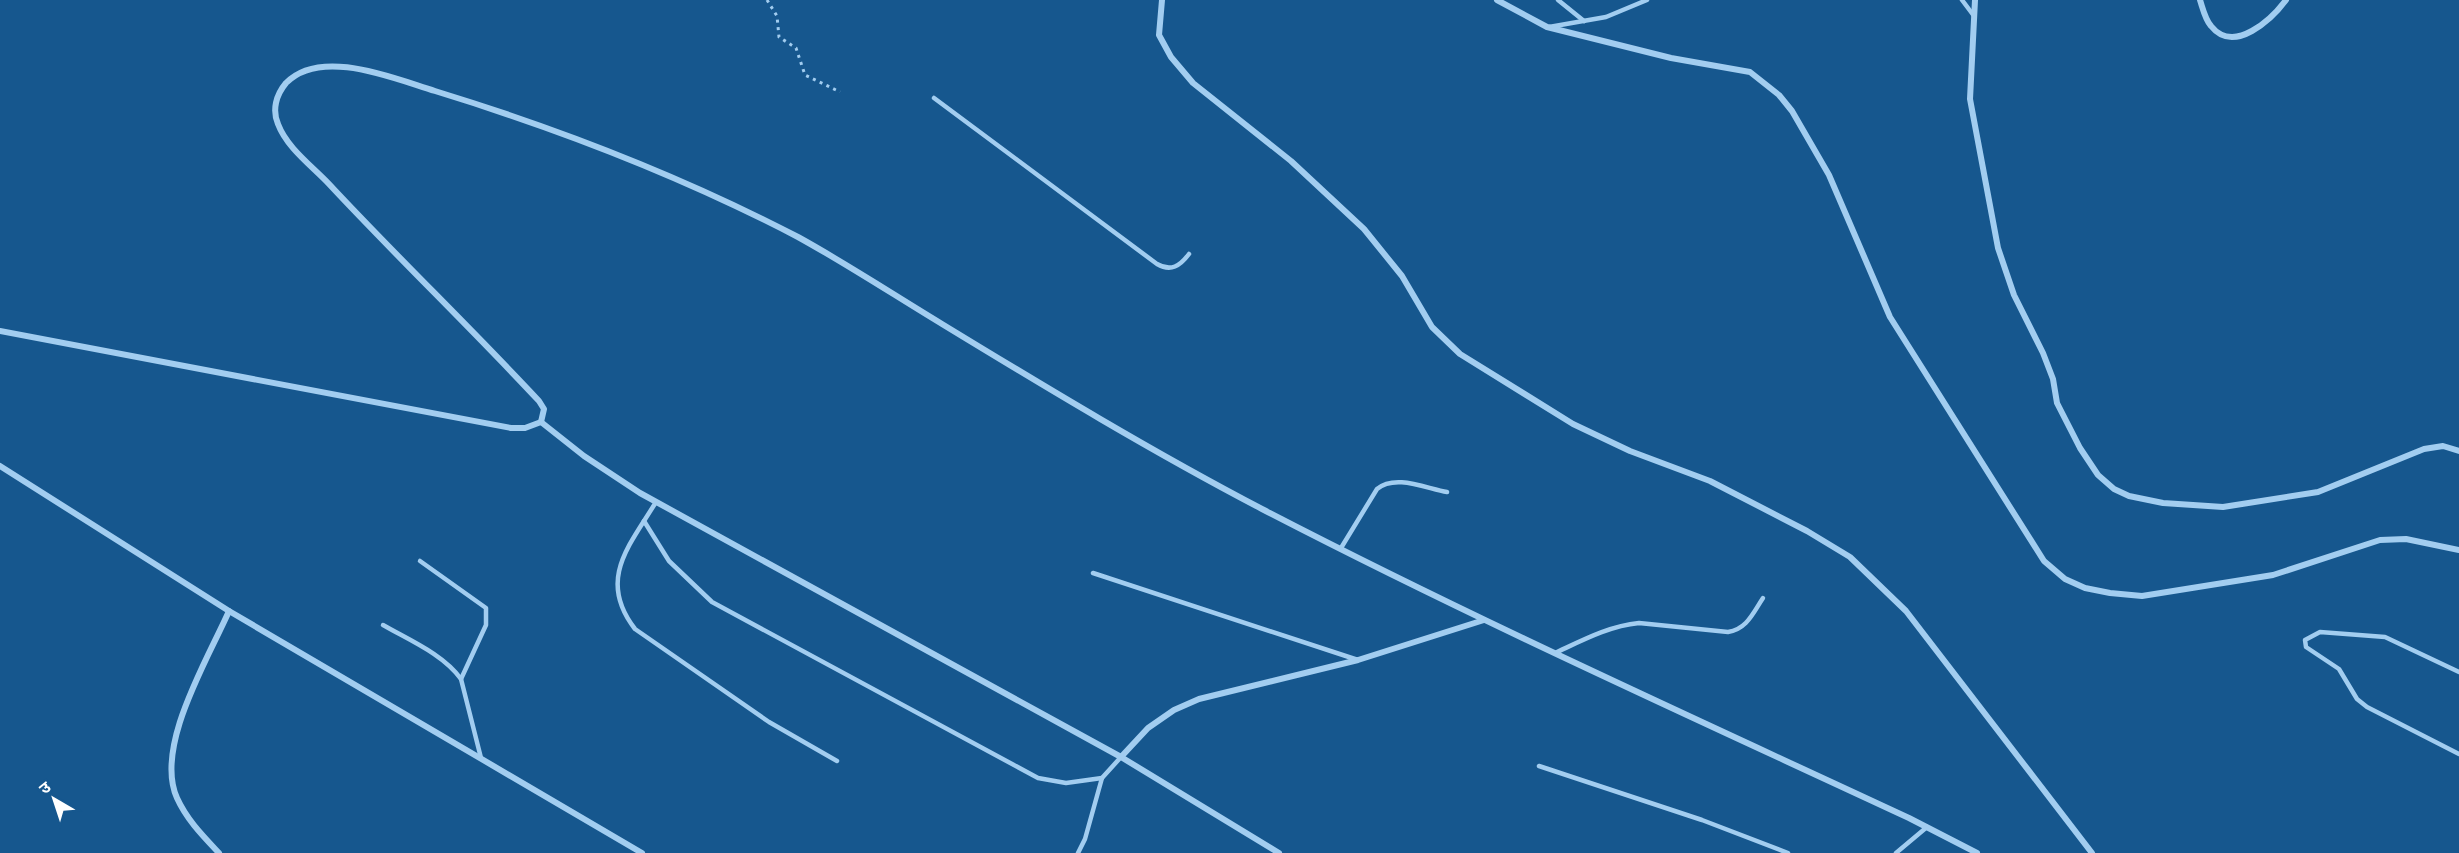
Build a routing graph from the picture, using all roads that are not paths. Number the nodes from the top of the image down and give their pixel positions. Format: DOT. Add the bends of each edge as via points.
graph roads {
  1 [pos="1162,0"];
  2 [pos="1497,0"];
  3 [pos="1558,0"];
  4 [pos="1647,0"];
  5 [pos="1962,0"];
  6 [pos="1975,0"];
  7 [pos="2200,0"];
  8 [pos="2286,0"];
  9 [pos="1974,16"];
  10 [pos="1584,22"];
  11 [pos="1546,27"];
  12 [pos="934,98"];
  13 [pos="1189,255"];
  14 [pos="0,331"];
  15 [pos="541,422"];
  16 [pos="2459,452"];
  17 [pos="0,466"];
  18 [pos="1447,492"];
  19 [pos="656,502"];
  20 [pos="644,521"];
  21 [pos="1341,548"];
  22 [pos="2459,550"];
  23 [pos="420,561"];
  24 [pos="1093,573"];
  25 [pos="1763,598"];
  26 [pos="229,611"];
  27 [pos="1484,620"];
  28 [pos="383,625"];
  29 [pos="1555,653"];
  30 [pos="1358,660"];
  31 [pos="2459,672"];
  32 [pos="461,680"];
  33 [pos="2459,754"];
  34 [pos="1121,757"];
  35 [pos="481,758"];
  36 [pos="837,761"];
  37 [pos="1539,766"];
  38 [pos="1102,778"];
  39 [pos="1927,827"];
  40 [pos="219,853"];
  41 [pos="642,853"];
  42 [pos="1078,853"];
  43 [pos="1280,853"];
  44 [pos="1788,853"];
  45 [pos="1896,853"];
  46 [pos="1977,853"];
  47 [pos="2092,853"];
  1 -- 47 [label="street" via="1159,35 1193,84 1291,161 1364,229 1402,276 1432,327 1460,354 1573,424 1630,451 1710,481 1850,557 1905,611"];
  2 -- 11 [label="street"];
  3 -- 10 [label="lane"];
  4 -- 10 [label="lane"];
  5 -- 9 [label="lane"];
  6 -- 9 [label="street"];
  7 -- 8 [label="street" via="2212,29 2226,36 2242,35 2260,26"];
  9 -- 16 [label="street" via="1970,99 1998,248 2014,295 2053,378 2057,403 2098,475 2129,496 2163,503 2223,507 2318,492 2424,449 2443,446"];
  10 -- 11 [label="lane"];
  11 -- 22 [label="street" via="1671,58 1733,67 1750,72 1779,95 1829,175 1878,292 1905,342 2044,561 2065,579 2110,593 2142,596 2273,575 2380,540 2406,539"];
  12 -- 13 [label="lane" via="1157,264 1172,268"];
  14 -- 15 [label="street" via="511,428"];
  15 -- 19 [label="street" via="584,456"];
  15 -- 21 [label="street" via="544,409 539,401 389,250 287,140 274,111 278,94 289,79 309,69 336,66 394,79 503,112 714,194 804,241 1097,417"];
  17 -- 26 [label="street"];
  18 -- 21 [label="lane" via="1392,481 1384,484 1377,489"];
  19 -- 20 [label="lane"];
  19 -- 34 [label="street"];
  20 -- 36 [label="lane" via="621,560 616,582 618,600 634,629 769,722"];
  20 -- 38 [label="lane" via="669,561 712,602 1038,778 1066,783"];
  21 -- 27 [label="street"];
  23 -- 32 [label="lane" via="486,608 486,624"];
  24 -- 30 [label="lane"];
  25 -- 29 [label="lane" via="1737,631 1639,623 1606,630"];
  26 -- 35 [label="street"];
  26 -- 40 [label="street" via="176,730 170,766 176,796 193,826"];
  27 -- 29 [label="street"];
  27 -- 30 [label="street"];
  28 -- 32 [label="lane" via="440,658"];
  29 -- 39 [label="street"];
  30 -- 34 [label="street" via="1199,699 1148,728"];
  31 -- 33 [label="lane" via="2385,637 2320,632 2304,644 2339,669 2357,699 2367,707"];
  32 -- 35 [label="lane"];
  34 -- 38 [label="lane"];
  34 -- 43 [label="street"];
  35 -- 41 [label="street"];
  37 -- 44 [label="lane"];
  38 -- 42 [label="lane"];
  39 -- 45 [label="lane"];
  39 -- 46 [label="street"];
}
